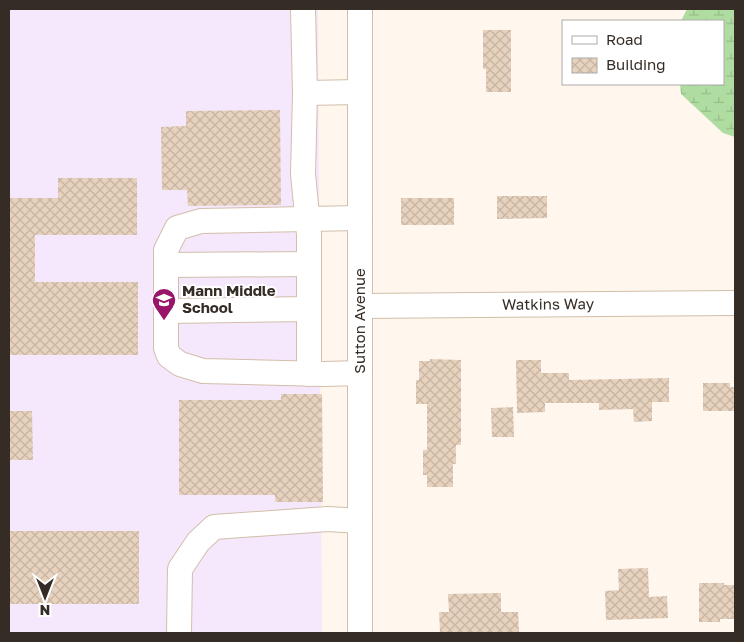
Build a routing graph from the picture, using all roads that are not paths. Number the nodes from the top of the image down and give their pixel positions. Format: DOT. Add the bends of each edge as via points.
graph roads {
  1 [pos="303,9"];
  2 [pos="360,9"];
  3 [pos="305,92"];
  4 [pos="360,92"];
  5 [pos="306,218"];
  6 [pos="360,218"];
  7 [pos="308,264"];
  8 [pos="166,265"];
  9 [pos="735,303"];
  10 [pos="360,306"];
  11 [pos="308,309"];
  12 [pos="167,311"];
  13 [pos="360,373"];
  14 [pos="309,374"];
  15 [pos="360,521"];
  16 [pos="179,633"];
  17 [pos="360,633"];
  1 -- 3 [label="street"];
  2 -- 4 [label="street, Sutton Avenue"];
  3 -- 4 [label="street"];
  3 -- 5 [label="street" via="303,174"];
  4 -- 6 [label="street, Sutton Avenue"];
  5 -- 6 [label="street"];
  5 -- 7 [label="street"];
  5 -- 8 [label="street" via="201,221 177,228 166,250"];
  6 -- 10 [label="street, Sutton Avenue"];
  7 -- 8 [label="street"];
  7 -- 11 [label="street"];
  8 -- 12 [label="street"];
  9 -- 10 [label="street, Watkins Way"];
  10 -- 13 [label="street, Sutton Avenue"];
  11 -- 12 [label="street"];
  11 -- 14 [label="street"];
  12 -- 14 [label="street" via="166,348 169,356 180,364 203,371"];
  13 -- 14 [label="street"];
  13 -- 15 [label="street, Sutton Avenue"];
  15 -- 16 [label="street" via="328,519 214,527 198,542 180,569"];
  15 -- 17 [label="street, Sutton Avenue"];
}
